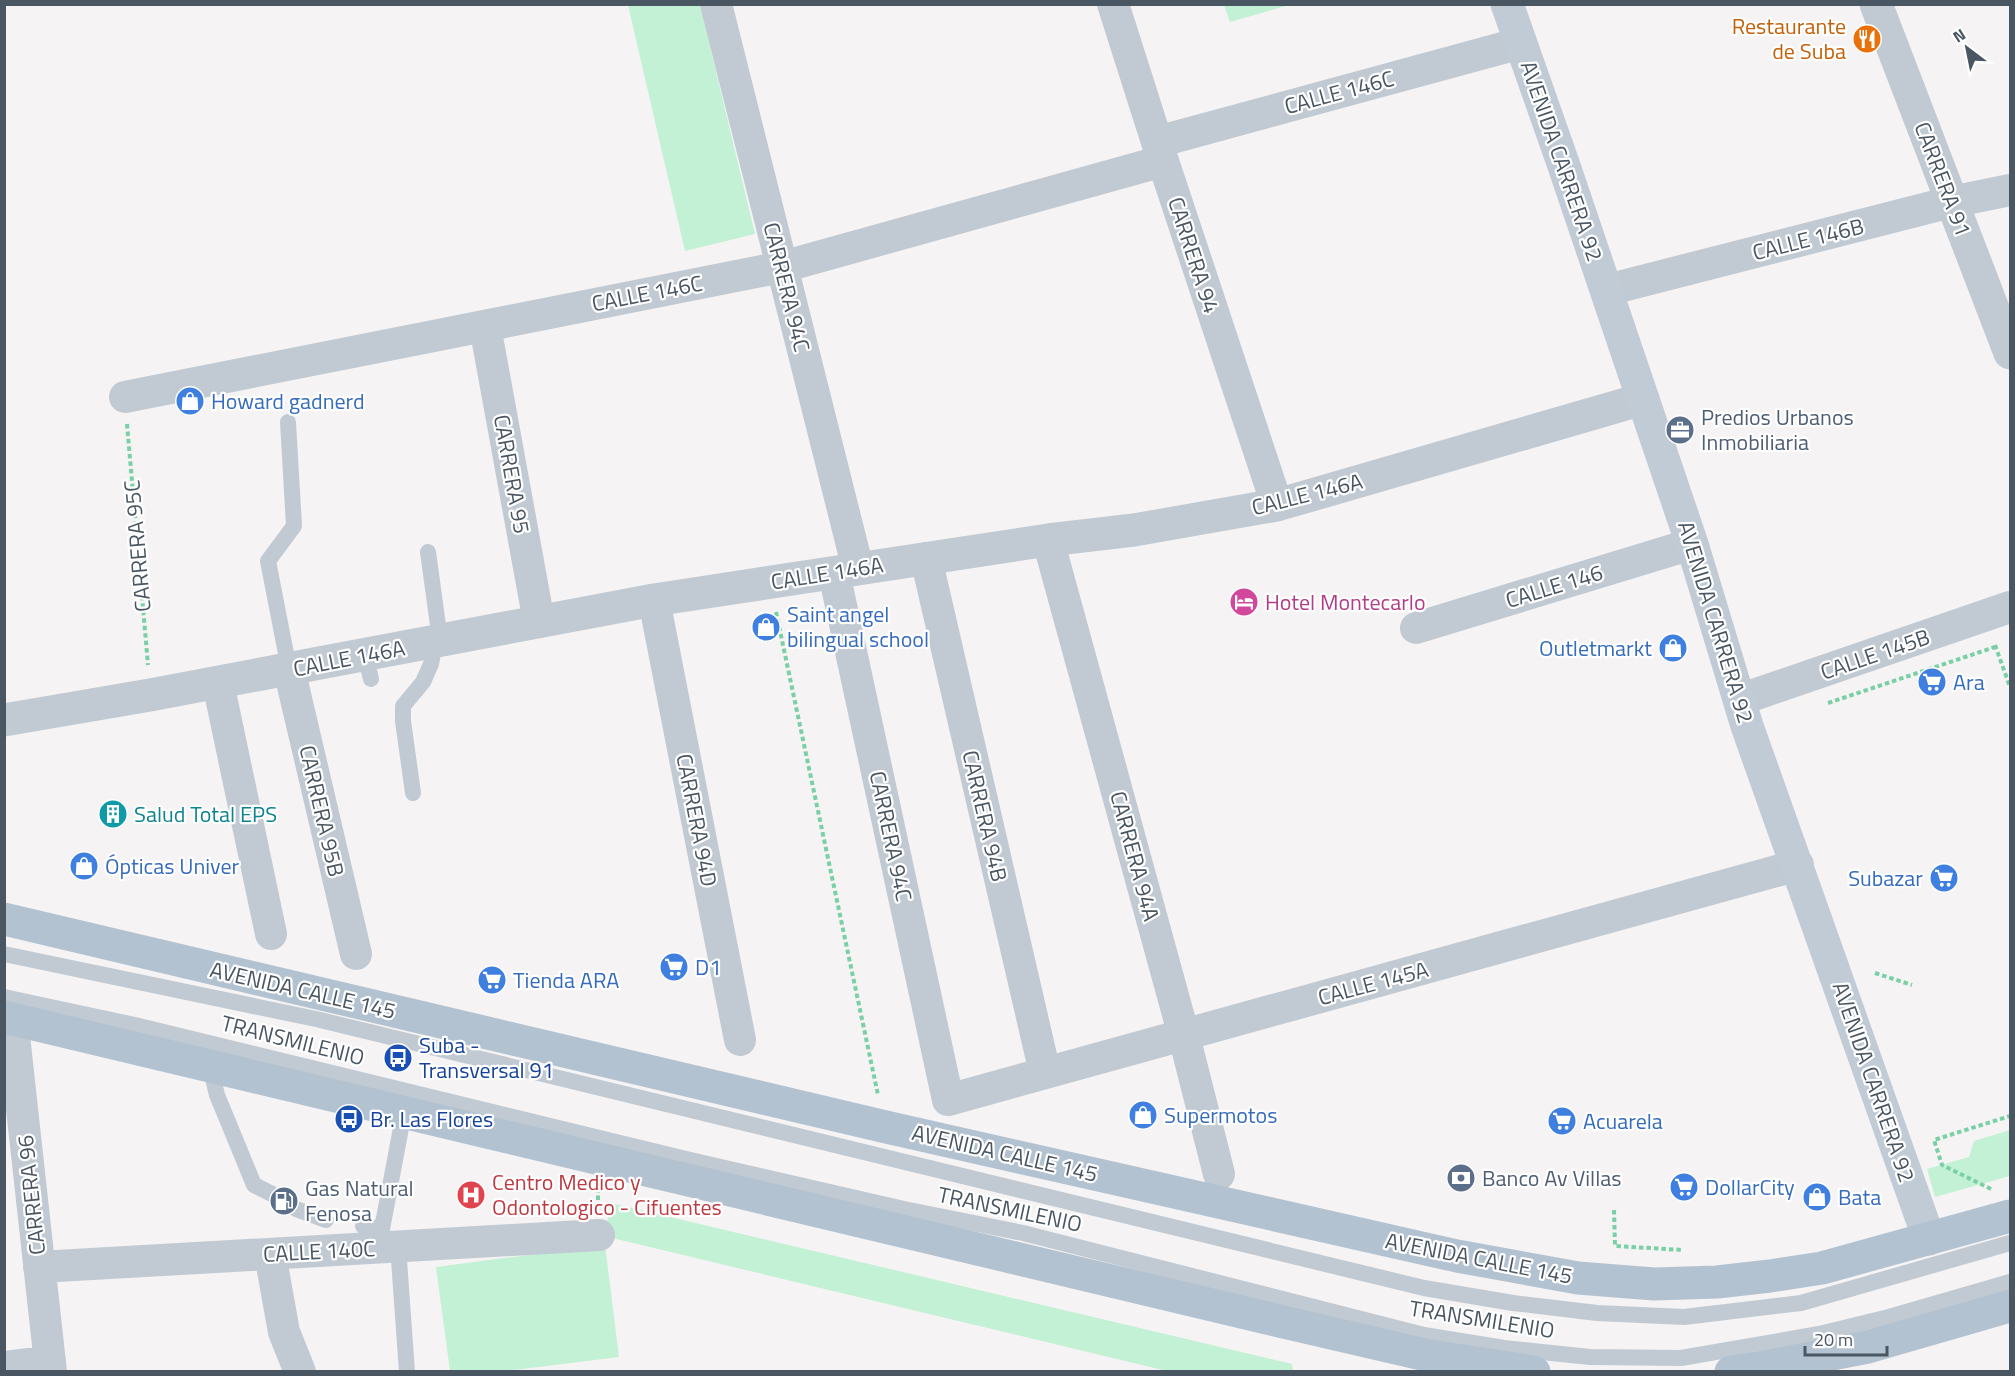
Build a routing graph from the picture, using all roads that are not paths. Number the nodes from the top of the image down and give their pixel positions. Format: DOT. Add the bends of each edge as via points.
graph roads {
  1 [pos="716,4"];
  2 [pos="1113,4"];
  3 [pos="1507,4"];
  4 [pos="1876,4"];
  5 [pos="1521,43"];
  6 [pos="1160,151"];
  7 [pos="2010,190"];
  8 [pos="1951,202"];
  9 [pos="782,267"];
  10 [pos="1607,290"];
  11 [pos="485,326"];
  12 [pos="2010,353"];
  13 [pos="125,397"];
  14 [pos="1643,399"];
  15 [pos="288,422"];
  16 [pos="1277,505"];
  17 [pos="1048,540"];
  18 [pos="1692,544"];
  19 [pos="428,552"];
  20 [pos="926,558"];
  21 [pos="846,571"];
  22 [pos="654,600"];
  23 [pos="1997,612"];
  24 [pos="539,622"];
  25 [pos="1416,628"];
  26 [pos="440,640"];
  27 [pos="289,669"];
  28 [pos="218,683"];
  29 [pos="1739,700"];
  30 [pos="4,720"];
  31 [pos="413,793"];
  32 [pos="1798,866"];
  33 [pos="4,919"];
  34 [pos="271,934"];
  35 [pos="4,954"];
  36 [pos="356,954"];
  37 [pos="7,1011"];
  38 [pos="1184,1036"];
  39 [pos="740,1040"];
  40 [pos="210,1066"];
  41 [pos="1045,1073"];
  42 [pos="948,1100"];
  43 [pos="404,1112"];
  44 [pos="1219,1174"];
  45 [pos="272,1194"];
  46 [pos="2003,1203"];
  47 [pos="18,1205"];
  48 [pos="296,1209"];
  49 [pos="326,1220"];
  50 [pos="363,1226"];
  51 [pos="599,1235"];
  52 [pos="1929,1239"];
  53 [pos="2010,1243"];
  54 [pos="398,1246"];
  55 [pos="270,1254"];
  56 [pos="39,1266"];
  57 [pos="2010,1282"];
  58 [pos="2010,1306"];
  59 [pos="50,1366"];
  60 [pos="4,1367"];
  61 [pos="300,1371"];
  62 [pos="407,1371"];
  63 [pos="1534,1371"];
  64 [pos="1731,1371"];
  1 -- 9 [label="street, CARRERA 94C"];
  2 -- 6 [label="street, CARRERA 94"];
  3 -- 5 [label="main road, AVENIDA CARRERA 92"];
  4 -- 8 [label="street, CARRERA 91"];
  5 -- 6 [label="street, CALLE 146C"];
  5 -- 10 [label="main road, AVENIDA CARRERA 92"];
  6 -- 9 [label="street, CALLE 146C"];
  6 -- 16 [label="street, CARRERA 94"];
  7 -- 8 [label="street, CALLE 146B"];
  8 -- 10 [label="street, CALLE 146B"];
  8 -- 12 [label="street, CARRERA 91"];
  9 -- 11 [label="street, CALLE 146C"];
  9 -- 21 [label="street, CARRERA 94C"];
  10 -- 14 [label="main road, AVENIDA CARRERA 92"];
  11 -- 13 [label="street, CALLE 146C"];
  11 -- 24 [label="street, CARRERA 95"];
  14 -- 16 [label="street, CALLE 146A"];
  14 -- 18 [label="main road, AVENIDA CARRERA 92"];
  15 -- 27 [label="lane" via="294,526 268,561"];
  16 -- 17 [label="street, CALLE 146A" via="1134,530"];
  17 -- 20 [label="street, CALLE 146A"];
  17 -- 38 [label="street, CARRERA 94A"];
  18 -- 25 [label="street, CALLE 146"];
  18 -- 29 [label="main road, AVENIDA CARRERA 92"];
  19 -- 26 [label="lane"];
  20 -- 21 [label="street, CALLE 146A"];
  20 -- 41 [label="street, CARRERA 94B"];
  21 -- 22 [label="street, CALLE 146A"];
  21 -- 42 [label="street, CARRERA 94C"];
  22 -- 24 [label="street, CALLE 146A"];
  22 -- 39 [label="street, CARRERA 94D"];
  23 -- 29 [label="street, CALLE 145B"];
  24 -- 26 [label="street, CALLE 146A"];
  26 -- 27 [label="street, CALLE 146A" via="368,667"];
  26 -- 31 [label="lane" via="435,642 423,682 403,706"];
  27 -- 28 [label="street, CALLE 146A"];
  27 -- 36 [label="street, CARRERA 95B"];
  28 -- 30 [label="street, CALLE 146A"];
  28 -- 34 [label="street"];
  29 -- 32 [label="main road, AVENIDA CARRERA 92"];
  32 -- 38 [label="street, CALLE 145A"];
  32 -- 52 [label="main road, AVENIDA CARRERA 92"];
  33 -- 52 [label="main road, AVENIDA CALLE 145" via="875,1124 1457,1256 1578,1278 1654,1284 1717,1282 1822,1268"];
  35 -- 53 [label="lane, TRANSMILENIO" via="315,1019 1424,1288 1512,1303 1597,1313 1696,1316 1801,1303"];
  37 -- 40 [label="main road"];
  37 -- 47 [label="street, CARRERA 96"];
  37 -- 57 [label="lane, TRANSMILENIO" via="135,1025 686,1159 1023,1233 1424,1335 1504,1348 1590,1357 1681,1358 1819,1334"];
  38 -- 41 [label="street, CALLE 145A"];
  38 -- 44 [label="street, CARRERA 94A"];
  40 -- 43 [label="main road"];
  40 -- 45 [label="lane" via="217,1095 254,1185"];
  41 -- 42 [label="street, CALLE 145A"];
  43 -- 50 [label="lane" via="382,1229"];
  43 -- 63 [label="main road" via="1430,1356"];
  46 -- 52 [label="main road, AVENIDA CALLE 145"];
  47 -- 56 [label="street, CARRERA 96"];
  48 -- 49 [label="lane"];
  51 -- 54 [label="street, CALLE 140C"];
  54 -- 55 [label="street, CALLE 140C"];
  54 -- 62 [label="lane"];
  55 -- 56 [label="street, CALLE 140C"];
  55 -- 61 [label="street" via="284,1332"];
  56 -- 59 [label="street, CARRERA 96"];
  58 -- 64 [label="main road" via="1868,1347"];
  59 -- 60 [label="street"];
}
